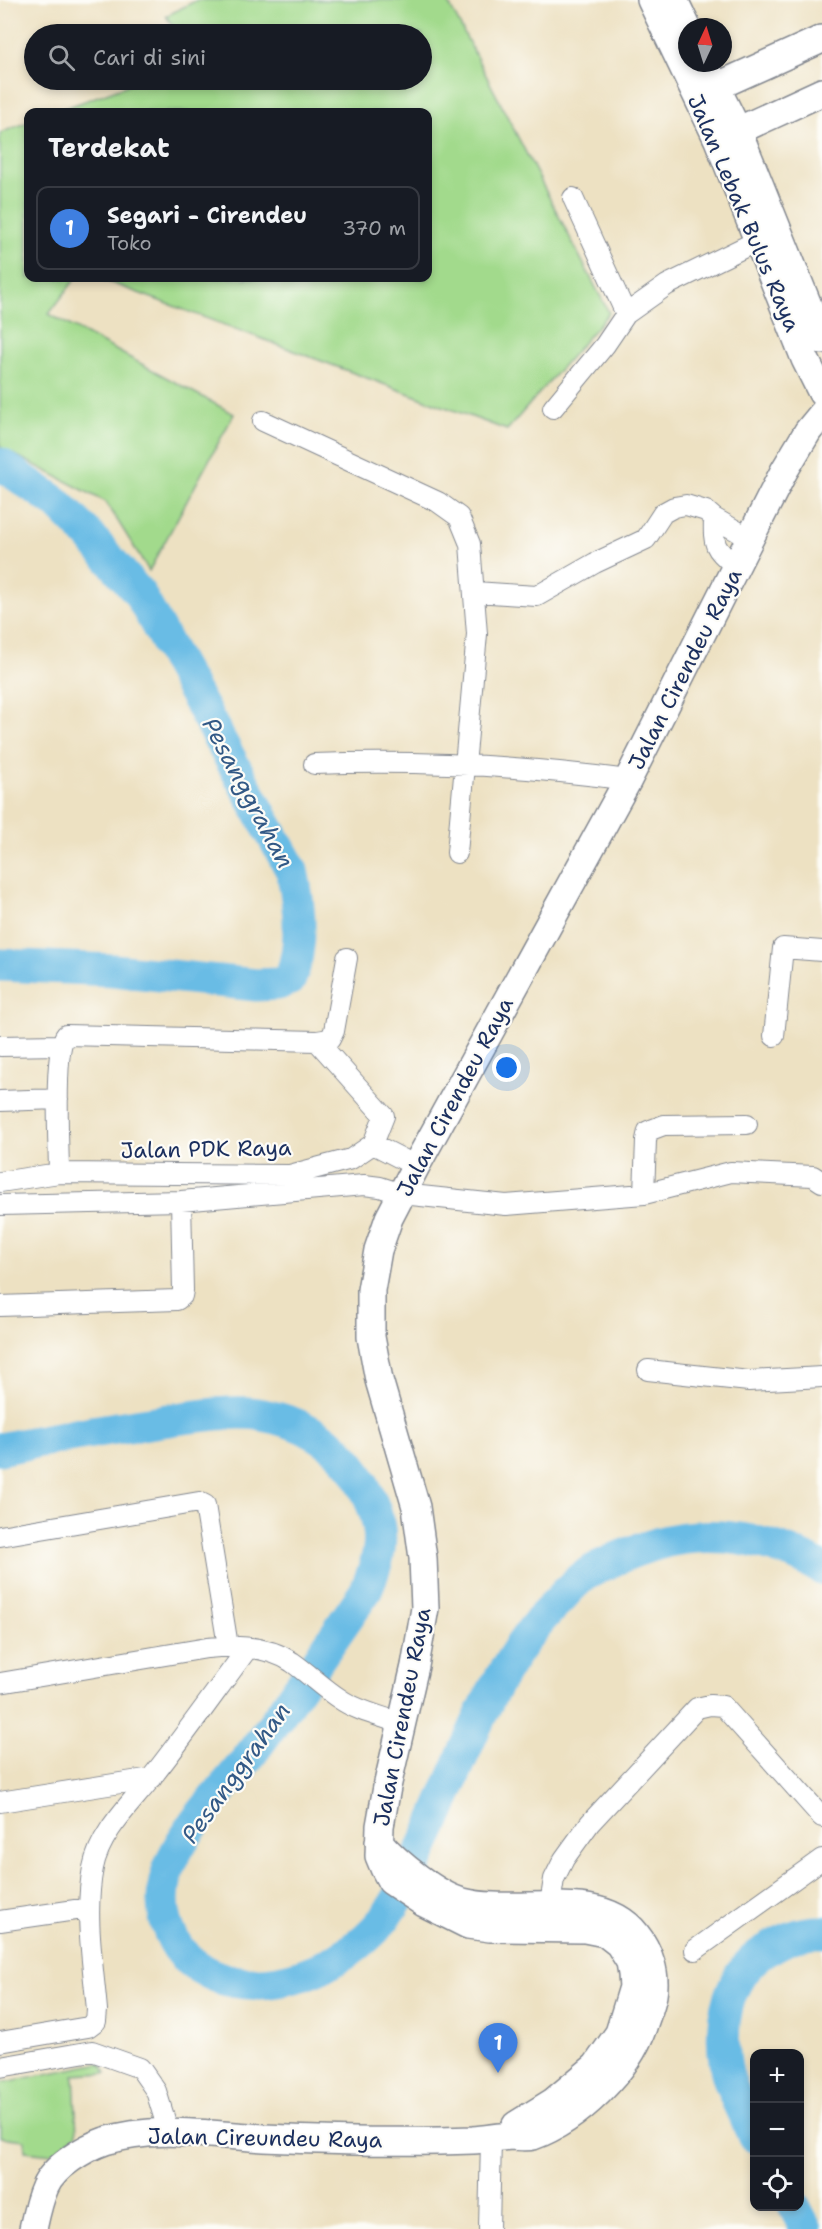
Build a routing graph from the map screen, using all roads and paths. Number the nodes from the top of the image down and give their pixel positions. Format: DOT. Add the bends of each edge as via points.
graph roads {
  1 [pos="651,0"];
  2 [pos="674,0"];
  3 [pos="683,18"];
  4 [pos="822,39"];
  5 [pos="705,72"];
  6 [pos="746,74"];
  7 [pos="706,92"];
  8 [pos="822,92"];
  9 [pos="739,130"];
  10 [pos="573,198"];
  11 [pos="757,241"];
  12 [pos="626,314"];
  13 [pos="822,340"];
  14 [pos="822,393"];
  15 [pos="553,408"];
  16 [pos="822,414"];
  17 [pos="263,421"];
  18 [pos="714,518"];
  19 [pos="751,539"];
  20 [pos="736,567"];
  21 [pos="475,592"];
  22 [pos="314,765"];
  23 [pos="465,766"];
  24 [pos="628,780"];
  25 [pos="457,853"];
  26 [pos="822,951"];
  27 [pos="347,958"];
  28 [pos="774,1036"];
  29 [pos="317,1041"];
  30 [pos="60,1045"];
  31 [pos="0,1046"];
  32 [pos="58,1099"];
  33 [pos="0,1101"];
  34 [pos="747,1124"];
  35 [pos="373,1144"];
  36 [pos="416,1166"];
  37 [pos="59,1173"];
  38 [pos="0,1182"];
  39 [pos="822,1182"];
  40 [pos="402,1194"];
  41 [pos="644,1194"];
  42 [pos="181,1201"];
  43 [pos="0,1205"];
  44 [pos="0,1306"];
  45 [pos="648,1370"];
  46 [pos="822,1377"];
  47 [pos="0,1536"];
  48 [pos="238,1647"];
  49 [pos="0,1682"];
  50 [pos="400,1723"];
  51 [pos="152,1778"];
  52 [pos="0,1802"];
  53 [pos="822,1817"];
  54 [pos="822,1859"];
  55 [pos="89,1908"];
  56 [pos="548,1917"];
  57 [pos="0,1921"];
  58 [pos="694,1950"];
  59 [pos="0,2042"];
  60 [pos="0,2067"];
  61 [pos="169,2133"];
  62 [pos="500,2138"];
  63 [pos="33,2229"];
  64 [pos="489,2229"];
  1 -- 7 [label="main road, Jalan Lebak Bulus Raya"];
  2 -- 3 [label="main road"];
  4 -- 6 [label="main road"];
  5 -- 7 [label="main road, Jalan Lebak Bulus Raya"];
  6 -- 7 [label="main road"];
  6 -- 9 [label="main road" via="739,103 747,114"];
  7 -- 9 [label="main road, Jalan Lebak Bulus Raya"];
  8 -- 9 [label="main road"];
  9 -- 11 [label="main road, Jalan Lebak Bulus Raya"];
  9 -- 13 [label="main road, Jalan Lebak Bulus Raya"];
  10 -- 12 [label="street"];
  11 -- 12 [label="street" via="667,285"];
  11 -- 14 [label="main road, Jalan Lebak Bulus Raya"];
  12 -- 15 [label="street"];
  16 -- 19 [label="main road, Jalan Cirendeu Raya" via="784,471"];
  17 -- 21 [label="street" via="438,502 459,517 470,544"];
  18 -- 19 [label="street"];
  18 -- 20 [label="street" via="716,548"];
  18 -- 21 [label="street" via="696,506 674,507 663,513 646,539 537,596"];
  19 -- 20 [label="main road, Jalan Cirendeu Raya"];
  20 -- 24 [label="main road, Jalan Cirendeu Raya"];
  21 -- 23 [label="street" via="477,634"];
  22 -- 23 [label="street" via="361,762"];
  23 -- 24 [label="street"];
  23 -- 25 [label="street"];
  24 -- 36 [label="main road, Jalan Cirendeu Raya"];
  26 -- 28 [label="street" via="783,948"];
  27 -- 29 [label="street" via="334,1031 330,1039"];
  29 -- 30 [label="street" via="66,1035"];
  29 -- 35 [label="street" via="384,1116"];
  30 -- 31 [label="street"];
  30 -- 32 [label="street"];
  32 -- 33 [label="street"];
  32 -- 37 [label="street"];
  34 -- 41 [label="street" via="663,1125 648,1131"];
  35 -- 36 [label="street"];
  35 -- 37 [label="street, Jalan PDK Raya" via="351,1159 290,1175"];
  36 -- 40 [label="main road, Jalan Cirendeu Raya"];
  37 -- 38 [label="street, Jalan PDK Raya"];
  39 -- 41 [label="street" via="813,1176 731,1172"];
  40 -- 41 [label="street" via="506,1205"];
  40 -- 42 [label="street" via="364,1185"];
  40 -- 50 [label="main road, Jalan Cirendeu Raya" via="378,1250 371,1290 371,1337 379,1380 416,1507 423,1558 424,1608 415,1666"];
  42 -- 43 [label="street"];
  42 -- 44 [label="street" via="183,1290 177,1300"];
  45 -- 46 [label="street" via="749,1381"];
  47 -- 48 [label="street" via="199,1502 205,1505"];
  48 -- 49 [label="street"];
  48 -- 50 [label="street" via="291,1661 342,1701"];
  48 -- 51 [label="street"];
  50 -- 56 [label="main road, Jalan Cirendeu Raya" via="379,1842 398,1873 468,1925 490,1928"];
  51 -- 52 [label="street"];
  51 -- 55 [label="street" via="100,1847 93,1867"];
  53 -- 56 [label="street" via="723,1706 697,1708 590,1823 564,1859 554,1879"];
  54 -- 58 [label="street"];
  55 -- 57 [label="street"];
  55 -- 59 [label="street" via="96,2021 88,2027"];
  56 -- 62 [label="main road, Jalan Cirendeu Raya" via="593,1908 627,1922 649,1954 653,1995 637,2045 610,2082 576,2111 545,2130 529,2137"];
  60 -- 61 [label="street" via="92,2051 140,2068 156,2091"];
  61 -- 62 [label="main road, Jalan Cireundeu Raya" via="361,2140"];
  61 -- 63 [label="main road, Jalan Cireundeu Raya" via="104,2141 78,2155 46,2184"];
  62 -- 64 [label="street"];
}
